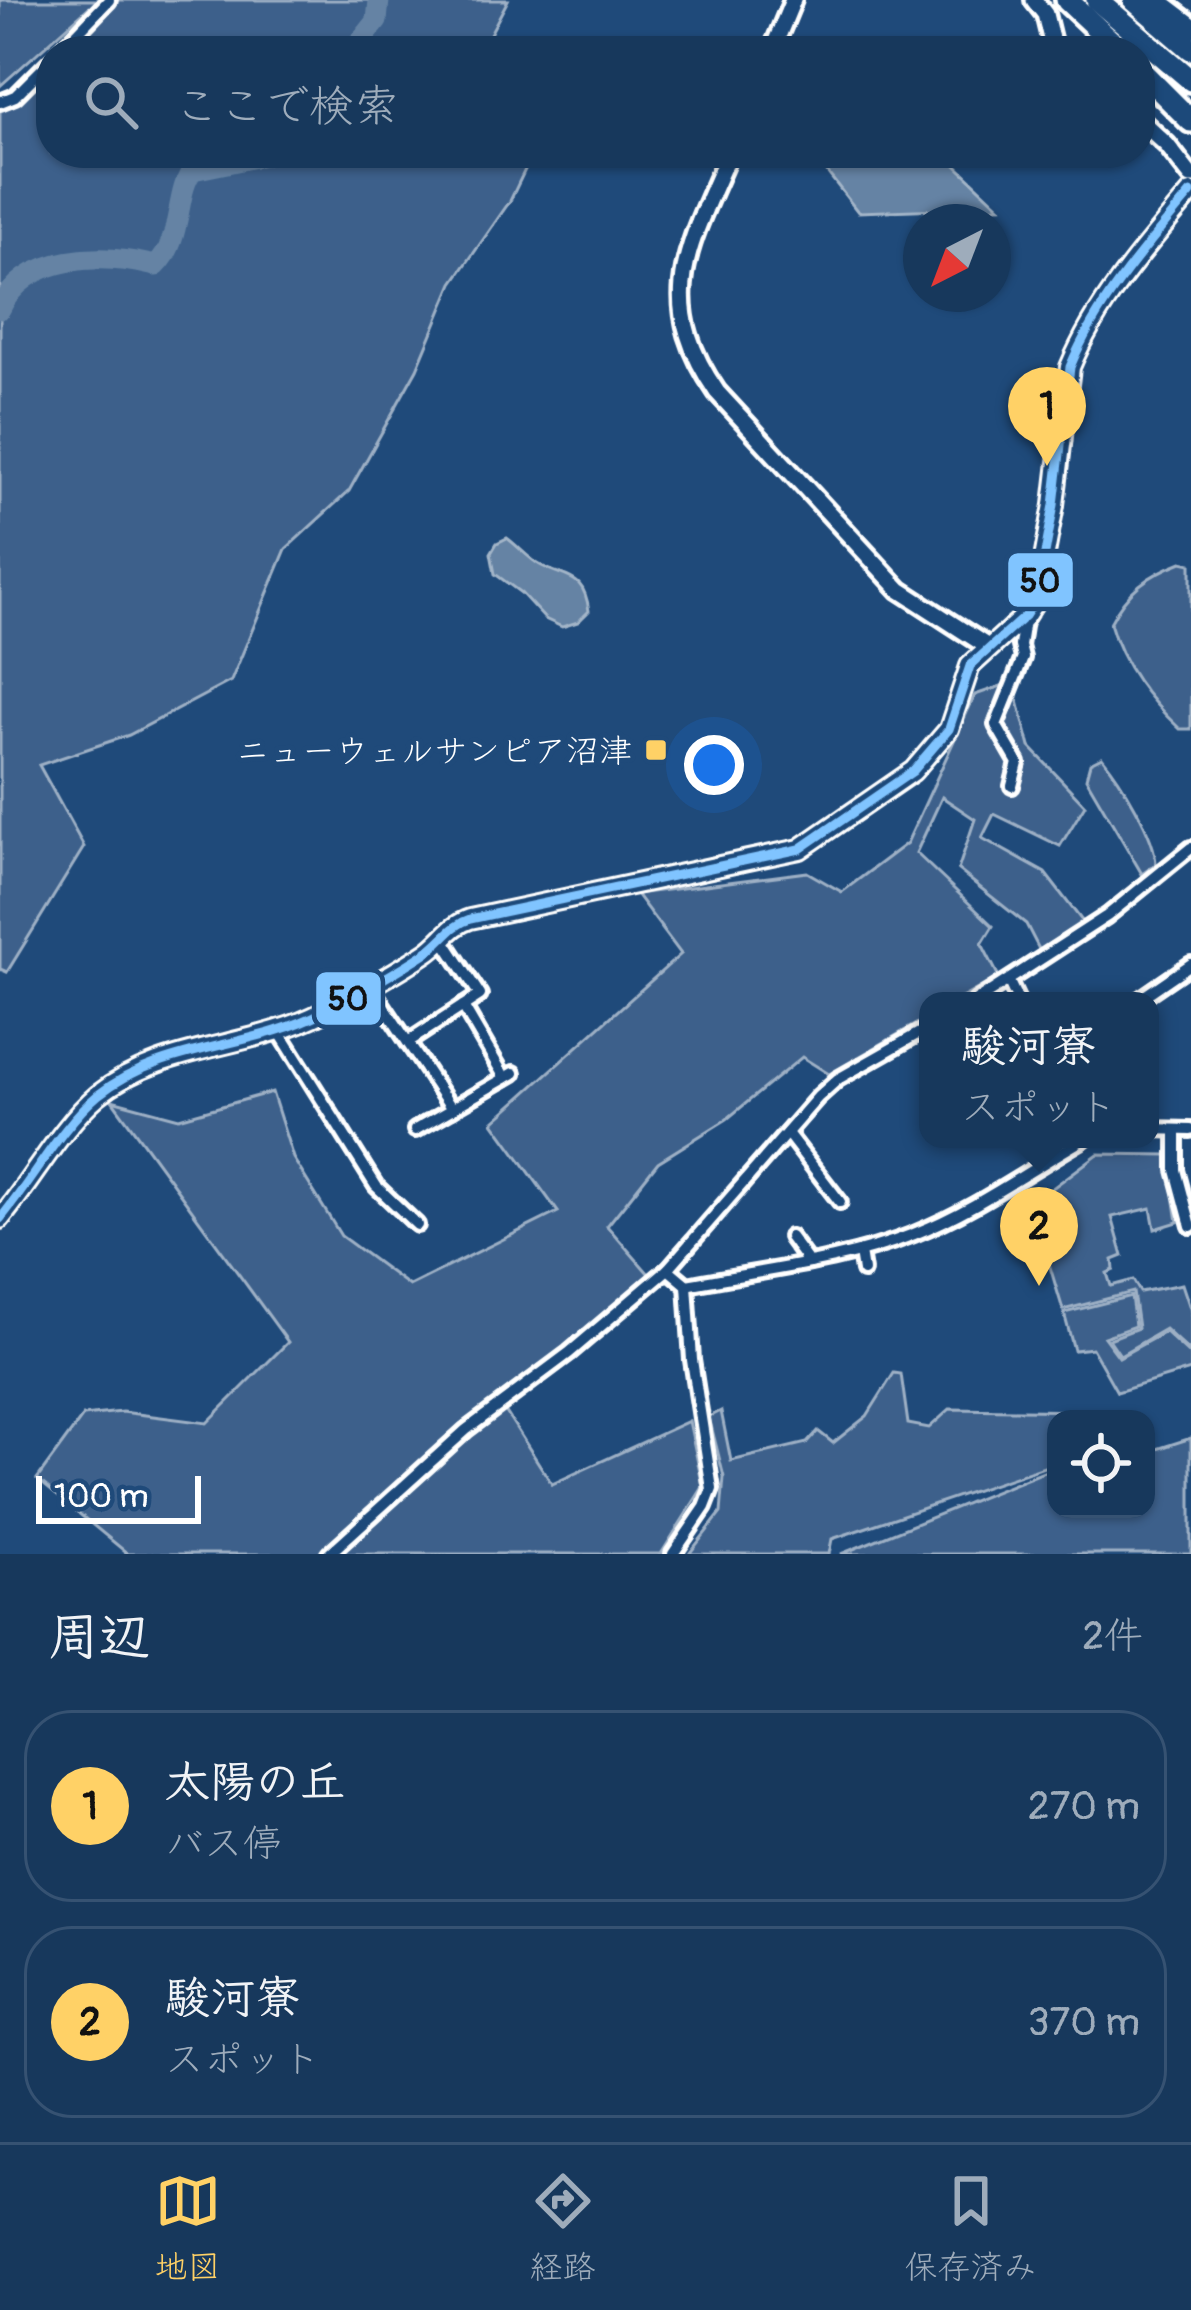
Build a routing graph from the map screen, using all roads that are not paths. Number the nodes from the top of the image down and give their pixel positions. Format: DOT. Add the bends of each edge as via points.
graph roads {
  1 [pos="109,0"];
  2 [pos="794,0"];
  3 [pos="1034,0"];
  4 [pos="1067,0"];
  5 [pos="1097,0"];
  6 [pos="1134,0"];
  7 [pos="1153,0"];
  8 [pos="1191,28"];
  9 [pos="74,36"];
  10 [pos="778,36"];
  11 [pos="1050,36"];
  12 [pos="1105,36"];
  13 [pos="1139,36"];
  14 [pos="1155,49"];
  15 [pos="1191,49"];
  16 [pos="36,75"];
  17 [pos="1191,80"];
  18 [pos="1155,85"];
  19 [pos="0,102"];
  20 [pos="1191,121"];
  21 [pos="1155,134"];
  22 [pos="722,168"];
  23 [pos="1191,176"];
  24 [pos="1191,193"];
  25 [pos="1025,616"];
  26 [pos="988,646"];
  27 [pos="1012,786"];
  28 [pos="1191,848"];
  29 [pos="443,939"];
  30 [pos="1191,964"];
  31 [pos="1010,982"];
  32 [pos="371,987"];
  33 [pos="992,992"];
  34 [pos="1014,992"];
  35 [pos="1150,992"];
  36 [pos="463,1006"];
  37 [pos="277,1028"];
  38 [pos="919,1033"];
  39 [pos="408,1042"];
  40 [pos="452,1109"];
  41 [pos="1159,1129"];
  42 [pos="416,1130"];
  43 [pos="1176,1130"];
  44 [pos="1191,1130"];
  45 [pos="787,1132"];
  46 [pos="1067,1148"];
  47 [pos="840,1202"];
  48 [pos="0,1219"];
  49 [pos="417,1225"];
  50 [pos="1191,1226"];
  51 [pos="790,1237"];
  52 [pos="860,1252"];
  53 [pos="808,1263"];
  54 [pos="668,1269"];
  55 [pos="863,1271"];
  56 [pos="687,1285"];
  57 [pos="329,1554"];
  58 [pos="673,1554"];
  1 -- 9 [label="street"];
  2 -- 10 [label="street"];
  3 -- 11 [label="street"];
  4 -- 12 [label="highway"];
  5 -- 13 [label="highway"];
  6 -- 15 [label="highway"];
  7 -- 8 [label="highway"];
  14 -- 17 [label="highway"];
  16 -- 19 [label="street"];
  18 -- 20 [label="highway"];
  21 -- 23 [label="street"];
  22 -- 26 [label="street" via="683,259 696,360 900,590"];
  24 -- 25 [label="street" via="1135,260 1070,367 1044,574"];
  25 -- 26 [label="street"];
  25 -- 27 [label="street" via="1023,658 996,725 1018,763"];
  26 -- 29 [label="street" via="970,666 934,750 800,849 470,919"];
  28 -- 31 [label="street"];
  29 -- 32 [label="street"];
  29 -- 36 [label="street" via="480,995"];
  30 -- 35 [label="street"];
  31 -- 33 [label="street"];
  31 -- 34 [label="street"];
  32 -- 37 [label="street"];
  32 -- 39 [label="street"];
  36 -- 39 [label="street"];
  36 -- 40 [label="street" via="509,1075"];
  37 -- 48 [label="street" via="127,1076 97,1096"];
  37 -- 49 [label="street" via="376,1186"];
  38 -- 45 [label="street" via="838,1079"];
  39 -- 40 [label="street"];
  40 -- 42 [label="street"];
  41 -- 43 [label="street"];
  43 -- 44 [label="street"];
  43 -- 50 [label="street" via="1175,1170"];
  45 -- 47 [label="street"];
  45 -- 54 [label="street"];
  46 -- 52 [label="street" via="947,1219"];
  51 -- 53 [label="street"];
  52 -- 53 [label="street"];
  52 -- 55 [label="street"];
  53 -- 56 [label="street"];
  54 -- 56 [label="street"];
  54 -- 57 [label="street" via="466,1430"];
  56 -- 58 [label="street" via="712,1489"];
}
